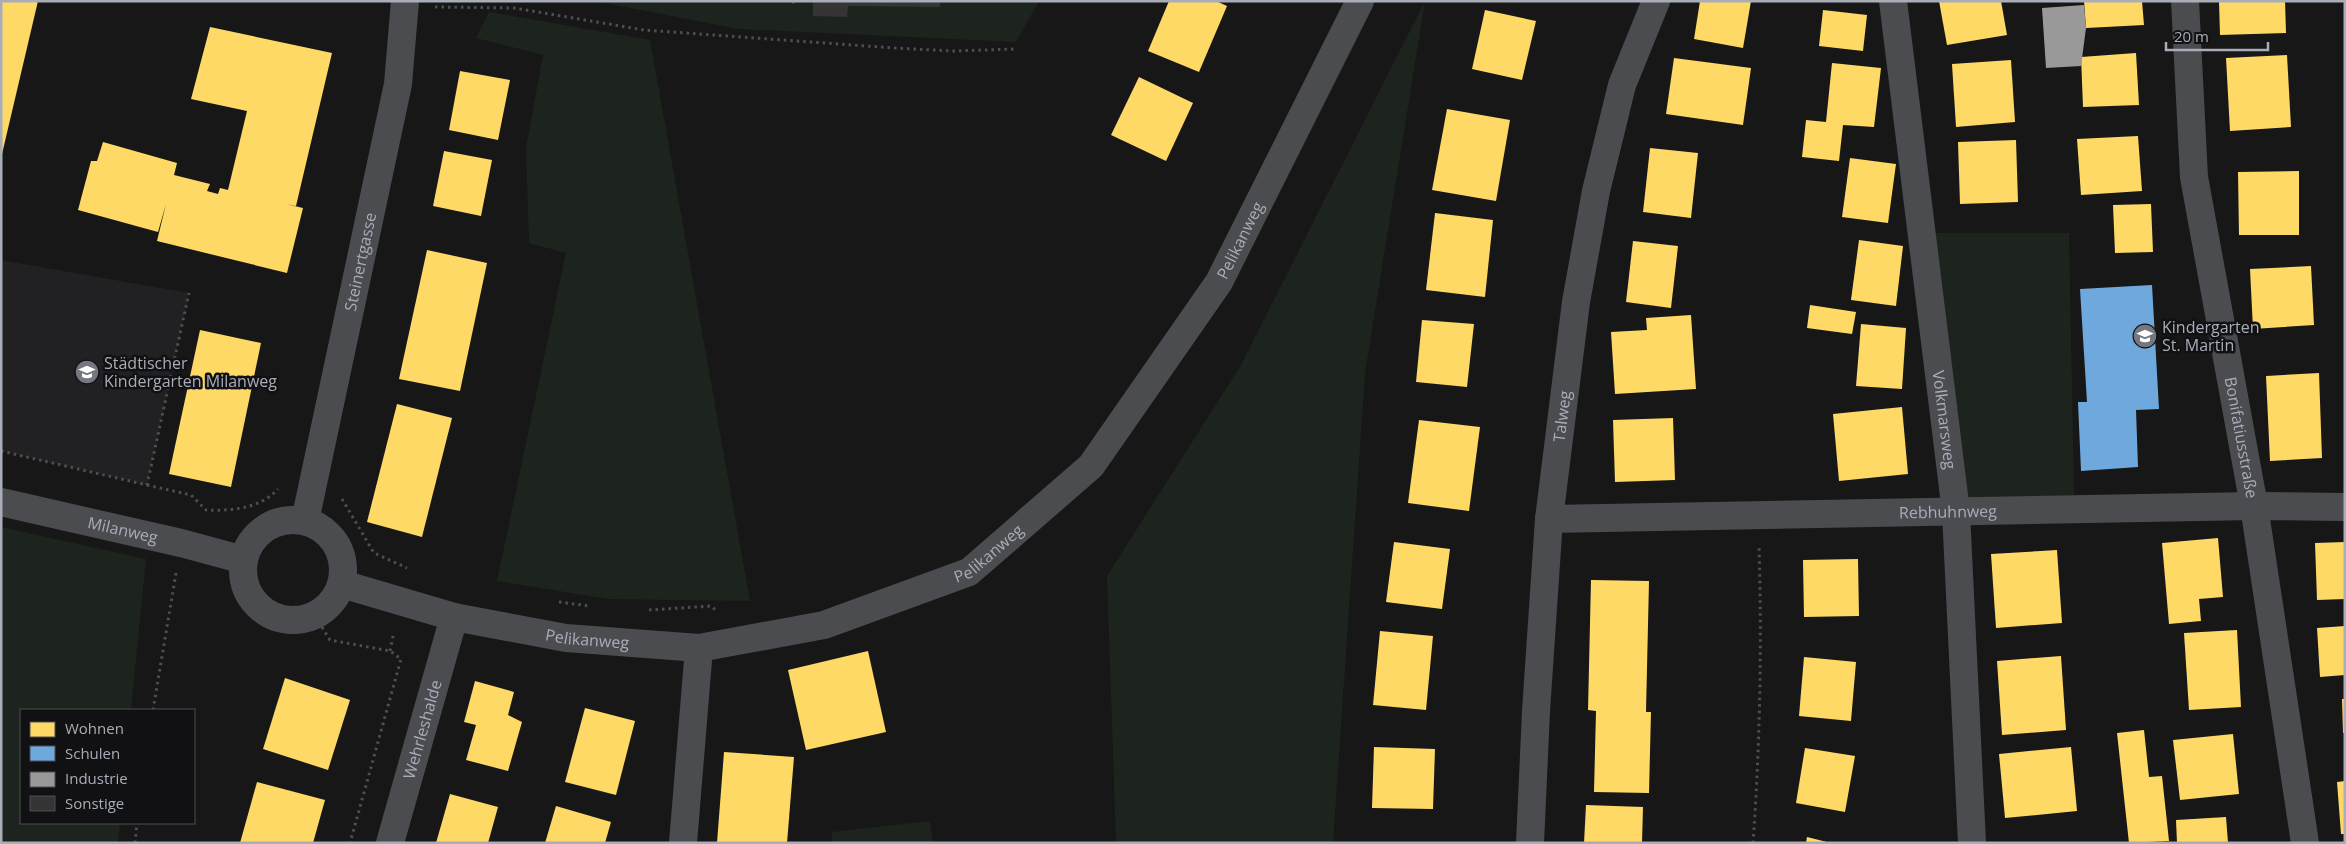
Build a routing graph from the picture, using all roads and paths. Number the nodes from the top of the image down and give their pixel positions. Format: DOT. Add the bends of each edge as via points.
graph roads {
  1 [pos="1360,1"];
  2 [pos="1656,1"];
  3 [pos="1893,1"];
  4 [pos="2185,1"];
  5 [pos="405,4"];
  6 [pos="1015,49"];
  7 [pos="190,293"];
  8 [pos="1,451"];
  9 [pos="148,485"];
  10 [pos="312,490"];
  11 [pos="1,502"];
  12 [pos="2254,506"];
  13 [pos="2345,507"];
  14 [pos="1956,512"];
  15 [pos="1758,516"];
  16 [pos="1549,519"];
  17 [pos="305,521"];
  18 [pos="182,543"];
  19 [pos="244,560"];
  20 [pos="409,569"];
  21 [pos="342,584"];
  22 [pos="555,602"];
  23 [pos="591,606"];
  24 [pos="646,610"];
  25 [pos="315,616"];
  26 [pos="454,617"];
  27 [pos="748,638"];
  28 [pos="699,648"];
  29 [pos="154,709"];
  30 [pos="691,749"];
  31 [pos="137,824"];
  32 [pos="135,843"];
  33 [pos="350,843"];
  34 [pos="390,843"];
  35 [pos="664,843"];
  36 [pos="683,843"];
  37 [pos="1530,843"];
  38 [pos="1753,843"];
  39 [pos="1972,843"];
  40 [pos="2305,843"];
  1 -- 27 [label="street, Pelikanweg" via="1219,282 1091,466 969,572 824,625"];
  2 -- 16 [label="street, Talweg" via="1622,85 1596,191 1576,302"];
  3 -- 14 [label="street, Volkmarsweg"];
  4 -- 12 [label="street, Bonifatiusstraße" via="2194,177"];
  5 -- 6 [label="path" via="514,8 644,30 894,48 953,51"];
  5 -- 10 [label="street, Steinertgasse" via="398,84"];
  7 -- 9 [label="path"];
  8 -- 9 [label="path"];
  9 -- 10 [label="path" via="191,495 206,510 230,511 273,495 284,482"];
  10 -- 17 [label="street, Steinertgasse"];
  10 -- 20 [label="path" via="341,498 374,553"];
  11 -- 18 [label="street, Milanweg"];
  12 -- 13 [label="street, Rebhuhnweg"];
  12 -- 14 [label="street, Rebhuhnweg"];
  12 -- 40 [label="street, Bonifatiusstraße"];
  14 -- 15 [label="street, Rebhuhnweg"];
  14 -- 39 [label="street, Volkmarsweg"];
  15 -- 16 [label="street, Rebhuhnweg"];
  15 -- 38 [label="path" via="1761,645 1759,762"];
  16 -- 37 [label="street, Talweg"];
  17 -- 19 [label="street" via="273,523 260,532"];
  17 -- 21 [label="street" via="320,527 336,544 344,567"];
  18 -- 19 [label="street, Milanweg"];
  18 -- 29 [label="path"];
  19 -- 25 [label="street" via="243,576 248,591 268,614 283,620 299,621"];
  21 -- 25 [label="street" via="336,597"];
  21 -- 26 [label="street, Pelikanweg"];
  22 -- 23 [label="path"];
  24 -- 27 [label="path" via="712,606"];
  25 -- 33 [label="path" via="330,640 390,651 402,659"];
  26 -- 28 [label="street, Pelikanweg" via="566,638"];
  26 -- 34 [label="street, Wehrleshalde"];
  27 -- 28 [label="street, Pelikanweg"];
  28 -- 30 [label="street"];
  30 -- 35 [label="street"];
  30 -- 36 [label="street"];
  31 -- 32 [label="path"];
}
